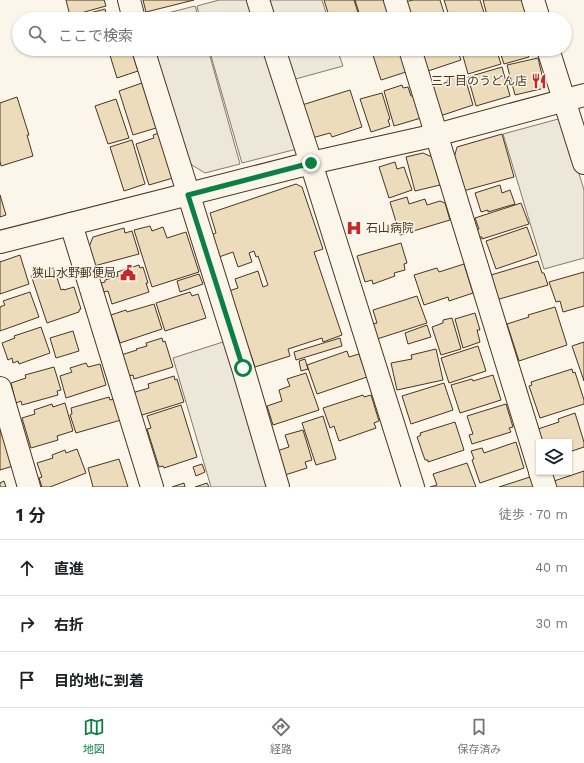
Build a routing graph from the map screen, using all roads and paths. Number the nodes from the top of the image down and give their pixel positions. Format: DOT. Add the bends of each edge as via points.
graph roads {
  1 [pos="129,0"];
  2 [pos="258,0"];
  3 [pos="395,0"];
  4 [pos="533,0"];
  5 [pos="132,12"];
  6 [pos="262,12"];
  7 [pos="399,12"];
  8 [pos="537,12"];
  9 [pos="145,56"];
  10 [pos="276,56"];
  11 [pos="412,56"];
  12 [pos="552,56"];
  13 [pos="574,98"];
  14 [pos="436,135"];
  15 [pos="311,163"];
  16 [pos="584,163"];
  17 [pos="188,195"];
  18 [pos="71,224"];
  19 [pos="0,242"];
  20 [pos="0,388"];
  21 [pos="536,458"];
  22 [pos="541,475"];
  23 [pos="29,487"];
  24 [pos="152,487"];
  25 [pos="278,487"];
  26 [pos="412,487"];
  27 [pos="545,487"];
  1 -- 5 [label="street"];
  2 -- 6 [label="street"];
  3 -- 7 [label="street"];
  4 -- 8 [label="street"];
  9 -- 17 [label="street"];
  10 -- 15 [label="street"];
  11 -- 14 [label="street"];
  12 -- 13 [label="street"];
  13 -- 14 [label="street"];
  13 -- 16 [label="street"];
  14 -- 15 [label="street"];
  14 -- 21 [label="street"];
  15 -- 17 [label="street"];
  15 -- 26 [label="street"];
  17 -- 18 [label="street"];
  17 -- 25 [label="street"];
  18 -- 19 [label="street"];
  18 -- 24 [label="street"];
  20 -- 23 [label="street"];
  22 -- 27 [label="street"];
}
